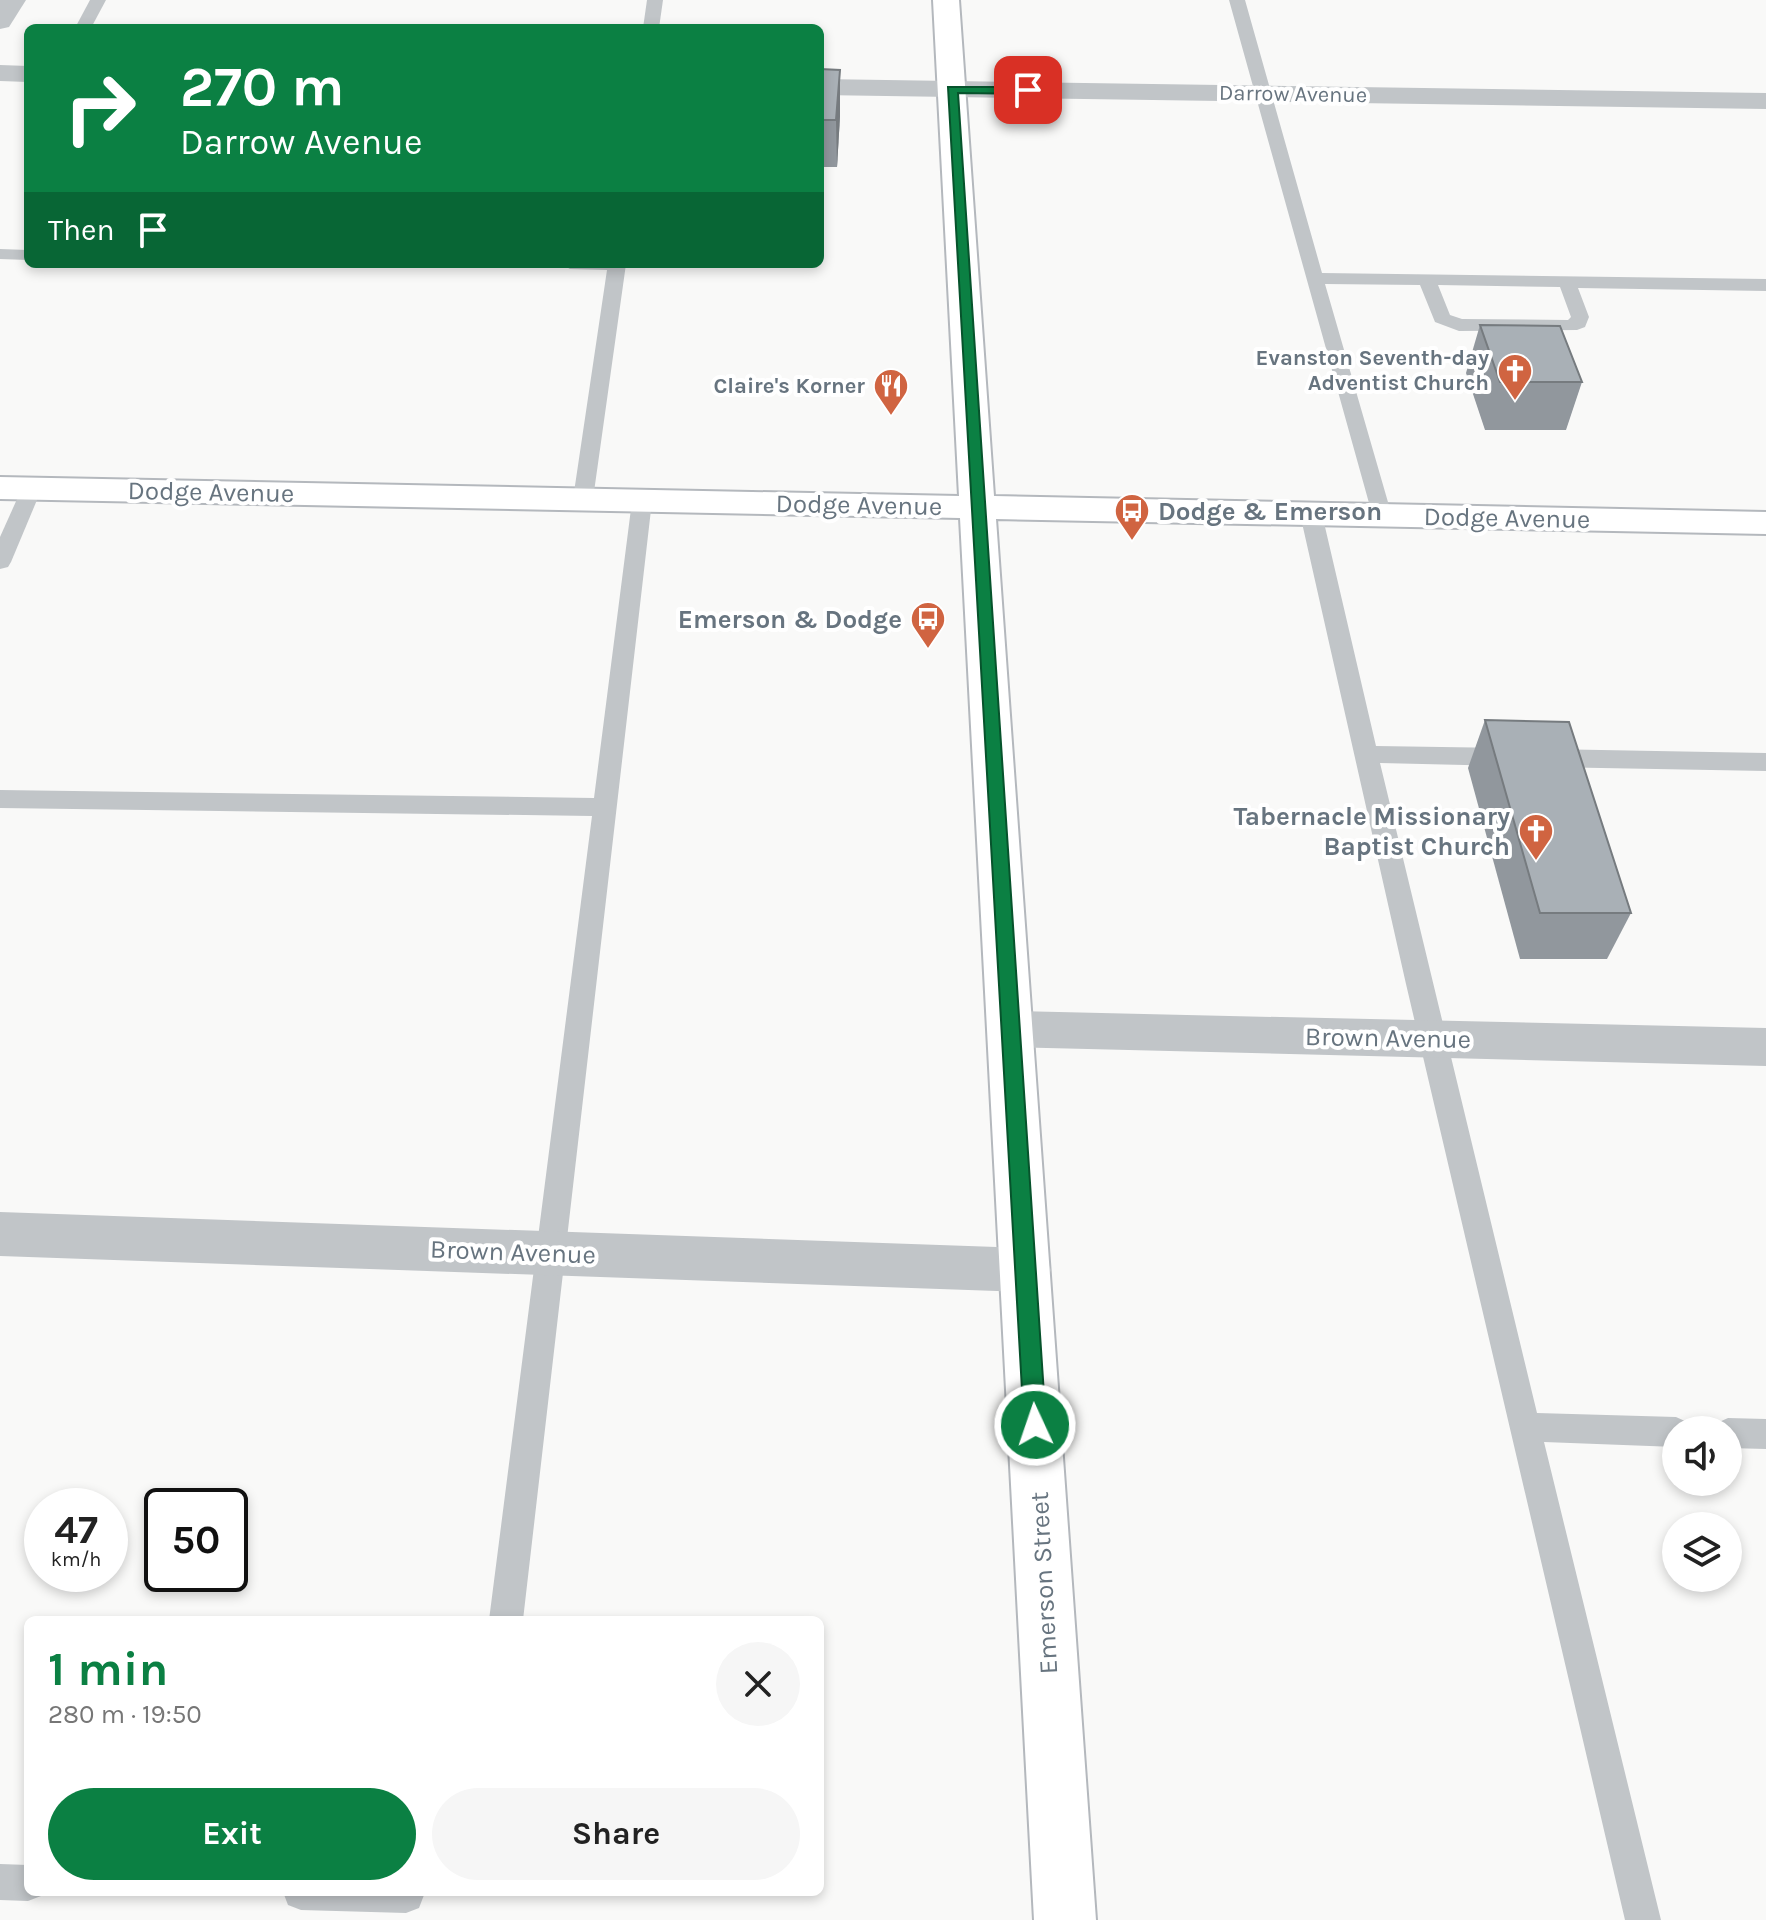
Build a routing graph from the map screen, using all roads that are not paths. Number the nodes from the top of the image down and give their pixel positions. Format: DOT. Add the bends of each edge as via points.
graph roads {
  1 [pos="13,0"];
  2 [pos="98,0"];
  3 [pos="655,0"];
  4 [pos="946,0"];
  5 [pos="1237,0"];
  6 [pos="0,21"];
  7 [pos="85,24"];
  8 [pos="652,24"];
  9 [pos="0,73"];
  10 [pos="24,74"];
  11 [pos="824,87"];
  12 [pos="952,89"];
  13 [pos="1264,94"];
  14 [pos="1766,101"];
  15 [pos="0,254"];
  16 [pos="24,255"];
  17 [pos="616,268"];
  18 [pos="1315,278"];
  19 [pos="1427,280"];
  20 [pos="1567,282"];
  21 [pos="1766,285"];
  22 [pos="16,488"];
  23 [pos="583,499"];
  24 [pos="642,501"];
  25 [pos="977,508"];
  26 [pos="1311,514"];
  27 [pos="1381,516"];
  28 [pos="1766,523"];
  29 [pos="0,562"];
  30 [pos="1366,754"];
  31 [pos="1766,762"];
  32 [pos="0,799"];
  33 [pos="604,807"];
  34 [pos="1011,1029"];
  35 [pos="1432,1038"];
  36 [pos="1766,1047"];
  37 [pos="0,1234"];
  38 [pos="551,1253"];
  39 [pos="1026,1270"];
  40 [pos="1526,1427"];
  41 [pos="1662,1432"];
  42 [pos="1742,1433"];
  43 [pos="1766,1434"];
  44 [pos="506,1616"];
  45 [pos="0,1882"];
  46 [pos="24,1883"];
  47 [pos="341,1896"];
  48 [pos="402,1902"];
  49 [pos="1065,1920"];
  50 [pos="1643,1920"];
  1 -- 6 [label="street"];
  2 -- 7 [label="lane"];
  3 -- 8 [label="lane"];
  4 -- 12 [label="main road, Emerson Street"];
  5 -- 13 [label="lane"];
  9 -- 10 [label="street"];
  11 -- 12 [label="street, Darrow Avenue"];
  12 -- 13 [label="street, Darrow Avenue"];
  12 -- 25 [label="main road, Emerson Street"];
  13 -- 14 [label="street, Darrow Avenue"];
  13 -- 18 [label="lane"];
  15 -- 16 [label="lane"];
  17 -- 23 [label="lane"];
  18 -- 19 [label="lane"];
  18 -- 27 [label="lane"];
  19 -- 20 [label="lane"];
  19 -- 20 [label="lane" via="1442,318 1459,325 1578,323"];
  20 -- 21 [label="lane"];
  22 -- 23 [label="main road, Dodge Avenue"];
  22 -- 29 [label="lane"];
  23 -- 24 [label="main road, Dodge Avenue"];
  24 -- 25 [label="main road, Dodge Avenue"];
  24 -- 33 [label="lane"];
  25 -- 26 [label="main road, Dodge Avenue"];
  25 -- 34 [label="main road, Emerson Street"];
  26 -- 27 [label="main road, Dodge Avenue"];
  26 -- 30 [label="lane"];
  27 -- 28 [label="main road, Dodge Avenue"];
  30 -- 31 [label="lane"];
  30 -- 35 [label="lane"];
  32 -- 33 [label="lane"];
  33 -- 38 [label="lane"];
  34 -- 35 [label="street, Brown Avenue"];
  34 -- 39 [label="main road, Emerson Street"];
  35 -- 36 [label="street, Brown Avenue"];
  35 -- 40 [label="lane"];
  37 -- 38 [label="street, Brown Avenue"];
  38 -- 39 [label="street, Brown Avenue"];
  38 -- 44 [label="lane"];
  39 -- 49 [label="main road, Emerson Street"];
  40 -- 41 [label="lane"];
  40 -- 50 [label="lane"];
  42 -- 43 [label="lane"];
  45 -- 46 [label="lane"];
  47 -- 48 [label="lane"];
}
